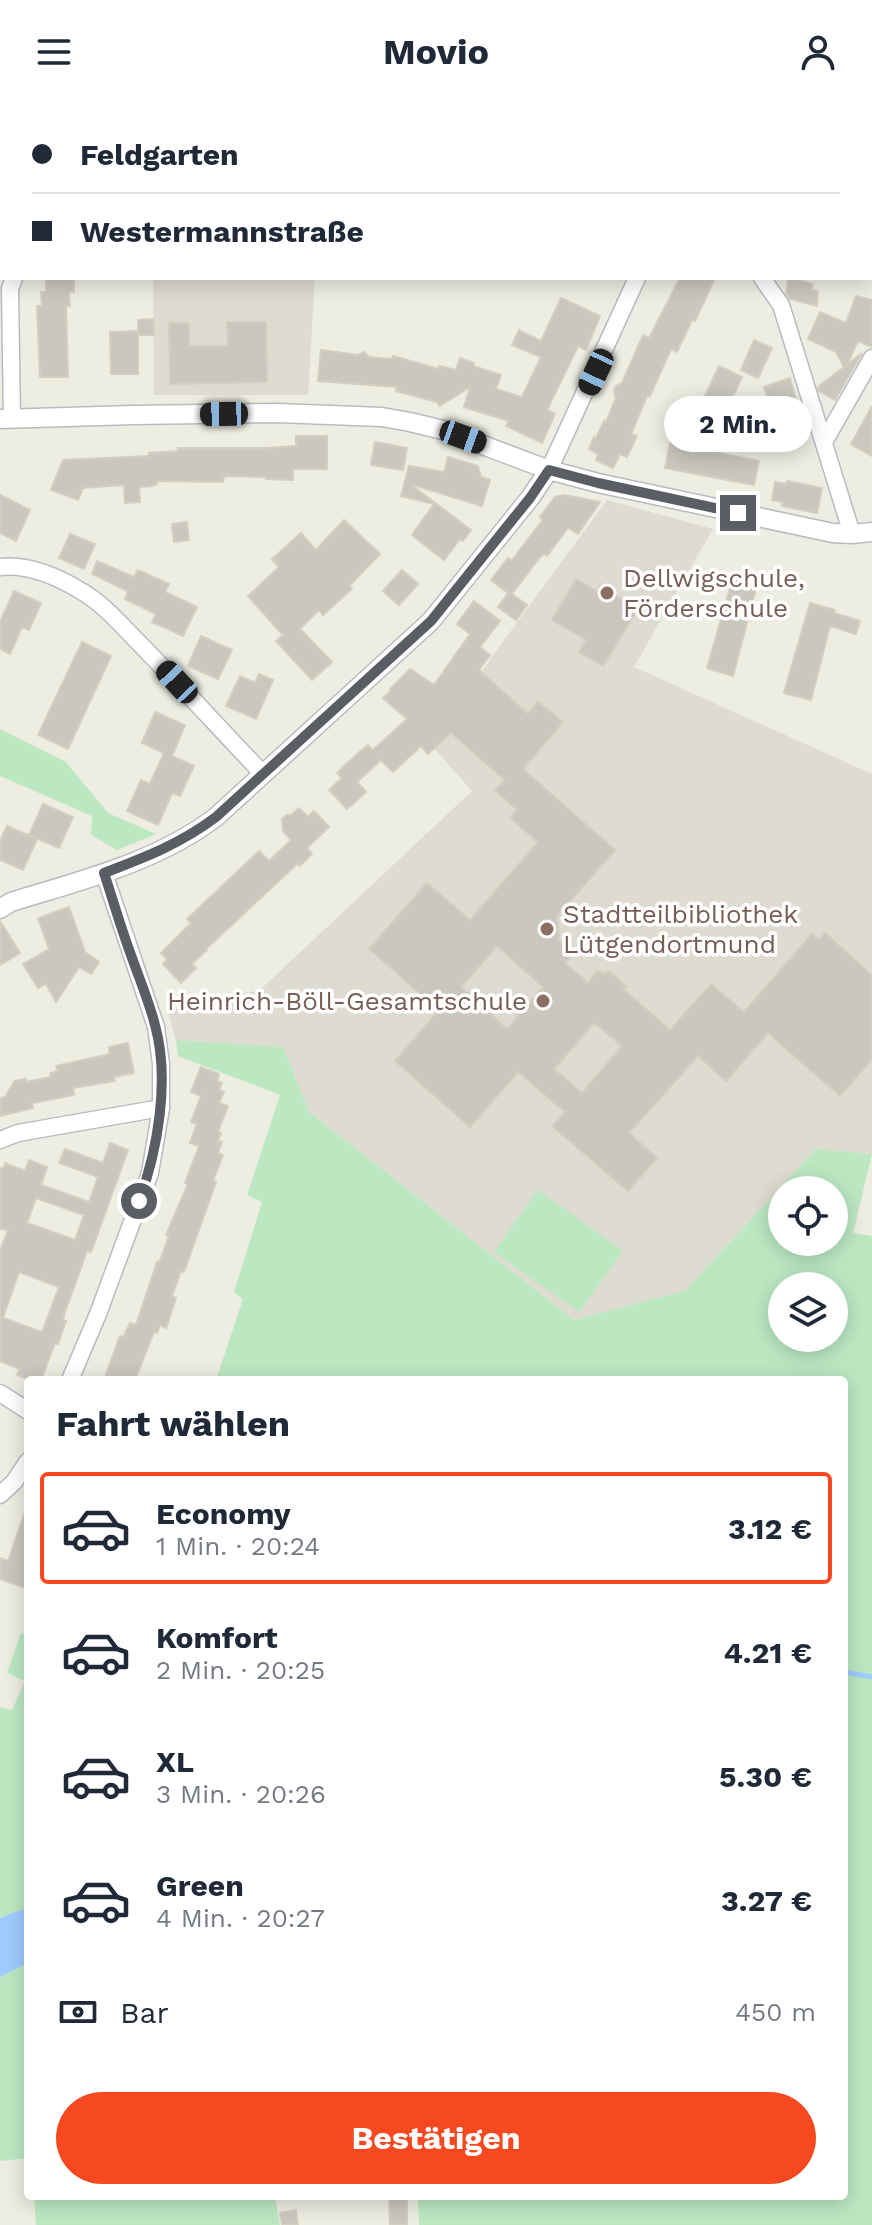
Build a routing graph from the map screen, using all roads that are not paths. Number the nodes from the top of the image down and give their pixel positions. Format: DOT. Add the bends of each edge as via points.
graph roads {
  1 [pos="13,280"];
  2 [pos="636,280"];
  3 [pos="763,280"];
  4 [pos="872,358"];
  5 [pos="6,419"];
  6 [pos="824,442"];
  7 [pos="549,470"];
  8 [pos="872,532"];
  9 [pos="852,534"];
  10 [pos="0,567"];
  11 [pos="263,774"];
  12 [pos="104,873"];
  13 [pos="0,909"];
  14 [pos="161,1108"];
  15 [pos="0,1140"];
  16 [pos="72,1376"];
  17 [pos="0,1393"];
  18 [pos="24,1408"];
  19 [pos="24,1467"];
  20 [pos="0,1495"];
  1 -- 5 [label="street"];
  2 -- 7 [label="street"];
  3 -- 6 [label="street" via="781,305"];
  4 -- 6 [label="street"];
  5 -- 7 [label="street" via="277,413 382,417 443,430"];
  6 -- 9 [label="street"];
  7 -- 9 [label="street"];
  7 -- 11 [label="street" via="431,621"];
  8 -- 9 [label="street"];
  10 -- 11 [label="street" via="30,569 97,602"];
  11 -- 12 [label="street" via="197,831"];
  12 -- 13 [label="street"];
  12 -- 14 [label="street" via="156,1027"];
  14 -- 15 [label="street"];
  14 -- 16 [label="street" via="150,1173"];
  17 -- 18 [label="street"];
  19 -- 20 [label="street"];
}
